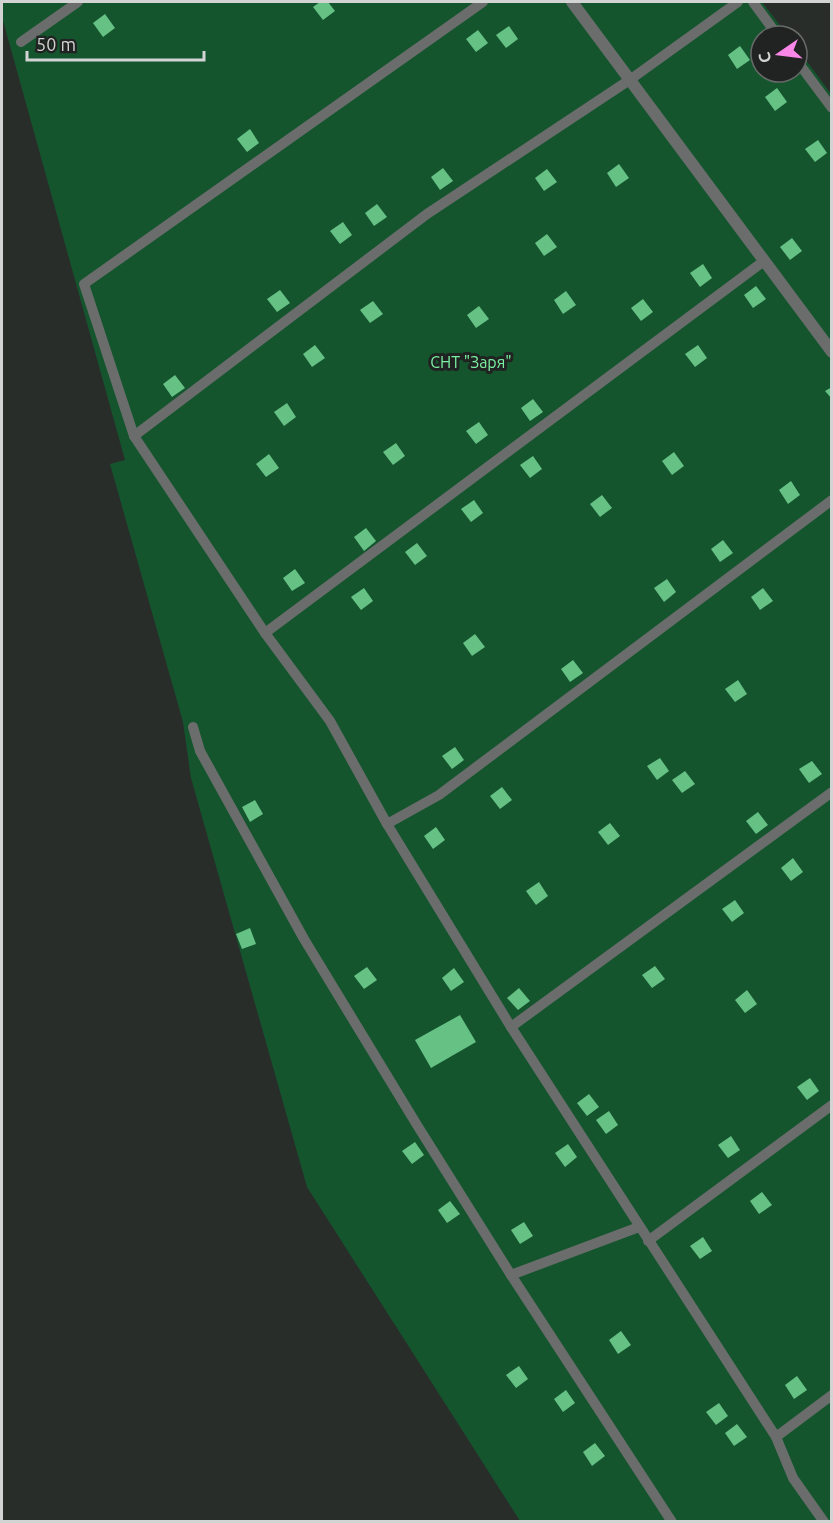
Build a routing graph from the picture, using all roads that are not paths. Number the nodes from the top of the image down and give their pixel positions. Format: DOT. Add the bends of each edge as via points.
graph roads {
  1 [pos="78,2"];
  2 [pos="483,2"];
  3 [pos="572,2"];
  4 [pos="738,2"];
  5 [pos="753,2"];
  6 [pos="769,24"];
  7 [pos="21,42"];
  8 [pos="809,78"];
  9 [pos="631,79"];
  10 [pos="831,108"];
  11 [pos="764,261"];
  12 [pos="831,352"];
  13 [pos="134,436"];
  14 [pos="831,500"];
  15 [pos="264,633"];
  16 [pos="193,728"];
  17 [pos="831,792"];
  18 [pos="387,824"];
  19 [pos="511,1027"];
  20 [pos="831,1105"];
  21 [pos="639,1227"];
  22 [pos="648,1241"];
  23 [pos="511,1275"];
  24 [pos="831,1395"];
  25 [pos="776,1437"];
  26 [pos="672,1521"];
  27 [pos="824,1521"];
  1 -- 7 [label="lane"];
  2 -- 13 [label="lane" via="84,284"];
  3 -- 9 [label="street"];
  4 -- 9 [label="lane"];
  5 -- 6 [label="lane"];
  8 -- 10 [label="lane"];
  9 -- 11 [label="street"];
  9 -- 13 [label="lane" via="427,214"];
  11 -- 12 [label="street"];
  11 -- 15 [label="lane"];
  13 -- 15 [label="lane"];
  14 -- 18 [label="lane" via="439,795"];
  15 -- 18 [label="lane" via="330,721"];
  16 -- 23 [label="lane" via="200,751 304,939"];
  17 -- 19 [label="lane"];
  18 -- 19 [label="lane"];
  19 -- 21 [label="lane"];
  20 -- 22 [label="lane"];
  21 -- 22 [label="lane"];
  21 -- 23 [label="lane"];
  22 -- 25 [label="lane"];
  23 -- 26 [label="lane"];
  24 -- 25 [label="lane"];
  25 -- 27 [label="lane" via="793,1478"];
}
